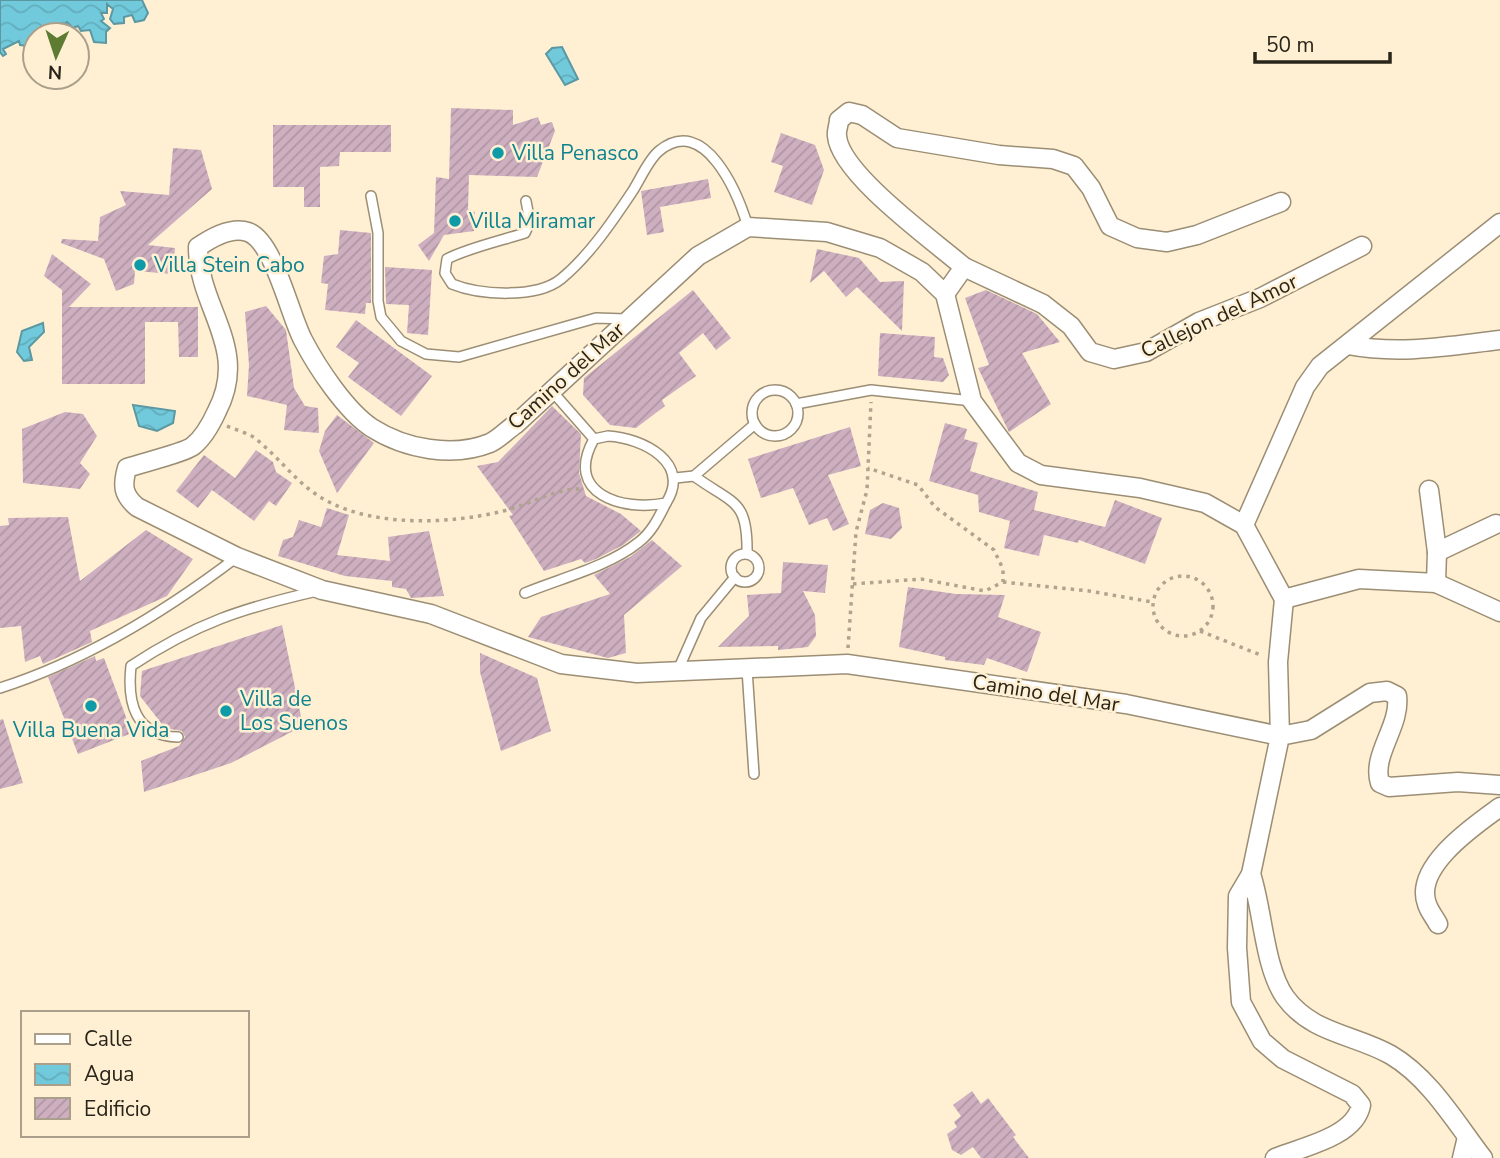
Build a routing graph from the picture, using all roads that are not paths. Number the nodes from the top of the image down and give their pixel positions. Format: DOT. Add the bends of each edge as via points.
graph roads {
  1 [pos="371,196"];
  2 [pos="526,201"];
  3 [pos="1281,202"];
  4 [pos="1500,223"];
  5 [pos="748,227"];
  6 [pos="1362,246"];
  7 [pos="964,267"];
  8 [pos="945,294"];
  9 [pos="628,319"];
  10 [pos="1500,340"];
  11 [pos="1348,345"];
  12 [pos="551,390"];
  13 [pos="972,401"];
  14 [pos="796,404"];
  15 [pos="755,424"];
  16 [pos="594,439"];
  17 [pos="694,476"];
  18 [pos="675,478"];
  19 [pos="1429,491"];
  20 [pos="666,503"];
  21 [pos="1496,524"];
  22 [pos="1244,525"];
  23 [pos="1437,552"];
  24 [pos="747,554"];
  25 [pos="237,557"];
  26 [pos="735,577"];
  27 [pos="1436,583"];
  28 [pos="322,590"];
  29 [pos="525,593"];
  30 [pos="1284,600"];
  31 [pos="1500,612"];
  32 [pos="747,669"];
  33 [pos="678,670"];
  34 [pos="0,688"];
  35 [pos="1280,736"];
  36 [pos="178,737"];
  37 [pos="754,774"];
  38 [pos="1500,785"];
  39 [pos="1500,807"];
  40 [pos="1251,874"];
  41 [pos="1438,924"];
  42 [pos="1467,1137"];
  43 [pos="1275,1158"];
  44 [pos="1462,1158"];
  45 [pos="1483,1158"];
  1 -- 9 [label="lane" via="378,233 382,317 401,341 426,354 459,357 596,318"];
  2 -- 5 [label="lane" via="530,222 524,233 447,259 445,273 452,284 493,295 559,281 619,211 658,152 676,143 690,142 709,152 725,172"];
  3 -- 7 [label="street, Callejon del Amor" via="1197,235 1167,242 1137,238 1110,226 1074,166 1053,159 897,138 862,115 849,112 839,120 836,137 848,162 889,206"];
  4 -- 11 [label="street"];
  5 -- 8 [label="street" via="827,232 880,248 922,272"];
  5 -- 9 [label="street, Camino del Mar" via="698,256"];
  6 -- 7 [label="street, Callejon del Amor" via="1261,298 1199,321 1146,352 1114,359 1090,352 1071,326 1043,304"];
  7 -- 8 [label="street"];
  8 -- 13 [label="street"];
  9 -- 12 [label="street, Camino del Mar"];
  10 -- 11 [label="street" via="1415,351"];
  11 -- 22 [label="street" via="1320,366 1305,387"];
  12 -- 16 [label="lane"];
  12 -- 25 [label="street, Camino del Mar" via="491,442 419,449 371,427 334,388 302,338 259,239 235,231 212,237 198,247 198,267 228,357 229,389 192,447 127,468 123,482 125,496 137,507"];
  13 -- 14 [label="lane" via="871,390"];
  13 -- 22 [label="street" via="1018,463 1041,475 1140,488 1205,503"];
  14 -- 15 [label="lane" via="797,419 789,432 766,434"];
  14 -- 15 [label="lane" via="787,394 765,393 755,403"];
  15 -- 17 [label="lane"];
  16 -- 18 [label="lane" via="622,437 645,443 662,454"];
  16 -- 20 [label="lane" via="585,467 596,490 632,507"];
  17 -- 18 [label="lane"];
  17 -- 24 [label="lane" via="738,505 746,517"];
  18 -- 20 [label="lane"];
  19 -- 23 [label="street"];
  20 -- 29 [label="lane" via="654,527 638,543"];
  21 -- 23 [label="street"];
  22 -- 30 [label="street"];
  23 -- 27 [label="street"];
  24 -- 26 [label="lane" via="733,561"];
  24 -- 26 [label="lane" via="755,558 758,571 748,581"];
  25 -- 28 [label="street, Camino del Mar"];
  25 -- 34 [label="lane" via="175,604"];
  26 -- 33 [label="lane" via="701,618"];
  27 -- 30 [label="street" via="1359,579"];
  27 -- 31 [label="street"];
  28 -- 33 [label="street, Camino del Mar" via="431,614 561,664 637,673"];
  28 -- 36 [label="lane" via="223,616 131,666 129,689 138,720 159,737"];
  30 -- 35 [label="street" via="1278,662"];
  32 -- 33 [label="street, Camino del Mar"];
  32 -- 35 [label="street, Camino del Mar" via="847,664 1126,704"];
  32 -- 37 [label="lane"];
  35 -- 38 [label="street" via="1311,730 1370,693 1387,691 1397,696 1399,712 1377,772 1380,783 1389,787 1458,782"];
  35 -- 40 [label="street"];
  39 -- 41 [label="street" via="1464,833 1437,861 1427,883 1426,902"];
  40 -- 42 [label="street" via="1283,995 1325,1031 1394,1056 1438,1098"];
  40 -- 43 [label="street" via="1238,897 1241,1002 1262,1041 1283,1059 1352,1094 1361,1105 1358,1119 1348,1128"];
  42 -- 44 [label="street"];
  42 -- 45 [label="street"];
}
